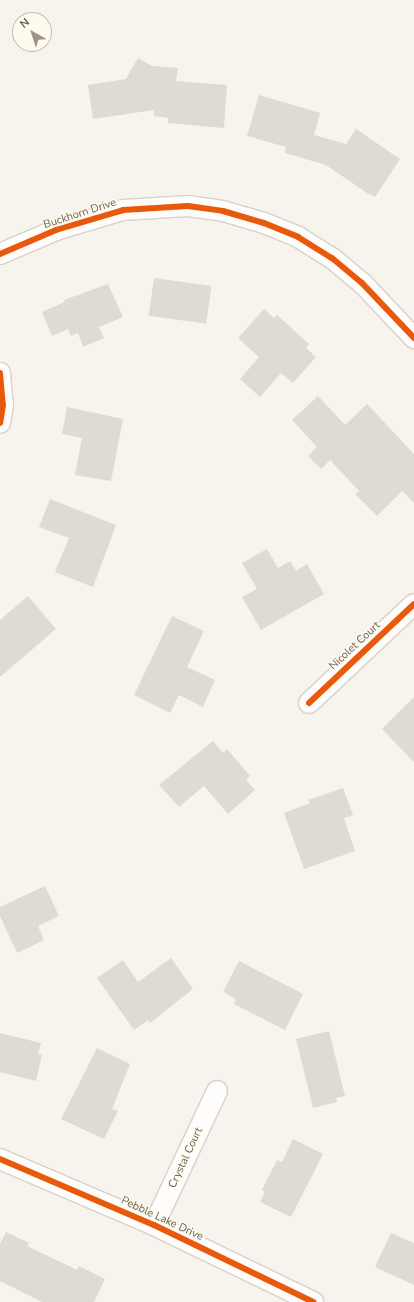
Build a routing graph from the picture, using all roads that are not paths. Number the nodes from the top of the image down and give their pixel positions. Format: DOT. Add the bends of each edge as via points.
graph roads {
  1 [pos="0,254"];
  2 [pos="414,338"];
  3 [pos="0,373"];
  4 [pos="0,423"];
  5 [pos="414,604"];
  6 [pos="309,702"];
  7 [pos="217,1091"];
  8 [pos="0,1159"];
  9 [pos="154,1225"];
  10 [pos="313,1302"];
  1 -- 2 [label="street, Buckhorn Drive" via="56,230 123,210 188,206 223,211 284,231 332,258 362,283"];
  3 -- 4 [label="street" via="3,405"];
  5 -- 6 [label="street, Nicolet Court"];
  7 -- 9 [label="street, Crystal Court"];
  8 -- 9 [label="street, Pebble Lake Drive"];
  9 -- 10 [label="street, Pebble Lake Drive"];
}
